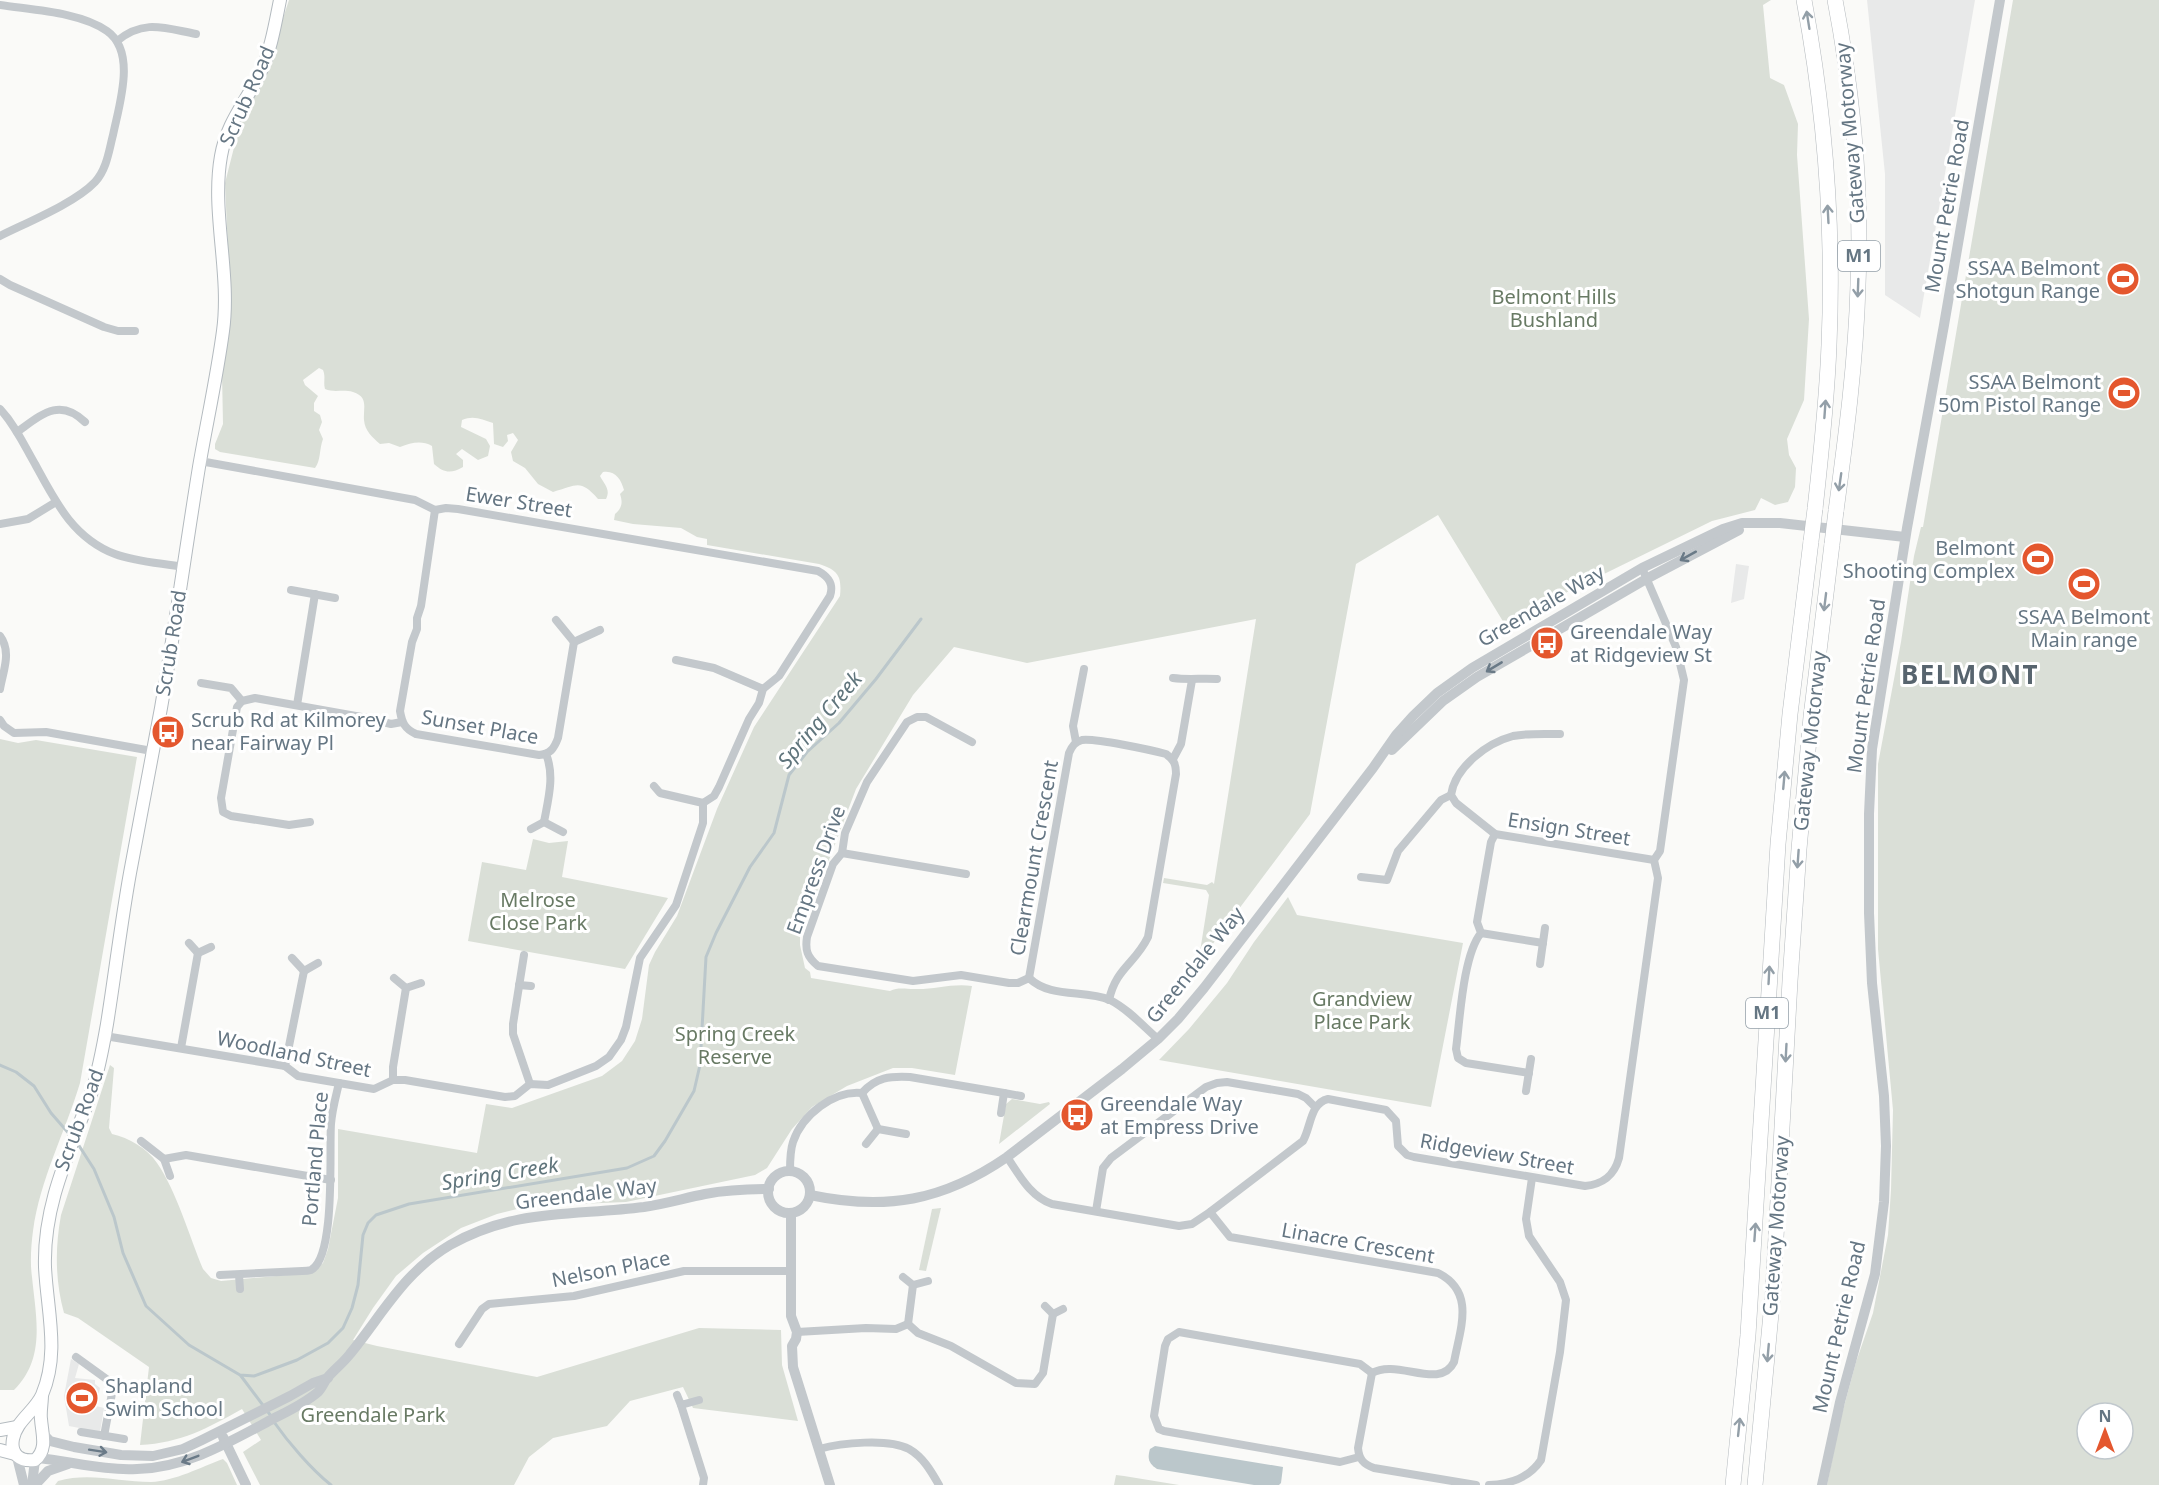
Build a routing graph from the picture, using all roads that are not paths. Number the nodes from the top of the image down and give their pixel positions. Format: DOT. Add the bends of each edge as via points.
graph roads {
  1 [pos="280,0"];
  2 [pos="1804,0"];
  3 [pos="1835,0"];
  4 [pos="2000,0"];
  5 [pos="12,3"];
  6 [pos="0,5"];
  7 [pos="196,34"];
  8 [pos="117,41"];
  9 [pos="0,236"];
  10 [pos="0,279"];
  11 [pos="135,331"];
  12 [pos="0,410"];
  13 [pos="85,422"];
  14 [pos="17,432"];
  15 [pos="200,461"];
  16 [pos="56,502"];
  17 [pos="435,510"];
  18 [pos="0,524"];
  19 [pos="1905,537"];
  20 [pos="183,567"];
  21 [pos="1645,573"];
  22 [pos="291,590"];
  23 [pos="315,594"];
  24 [pos="335,598"];
  25 [pos="556,620"];
  26 [pos="600,630"];
  27 [pos="0,636"];
  28 [pos="574,642"];
  29 [pos="676,660"];
  30 [pos="1084,669"];
  31 [pos="1173,678"];
  32 [pos="1217,679"];
  33 [pos="1192,680"];
  34 [pos="201,683"];
  35 [pos="0,689"];
  36 [pos="763,689"];
  37 [pos="242,701"];
  38 [pos="297,705"];
  39 [pos="0,720"];
  40 [pos="402,722"];
  41 [pos="1560,734"];
  42 [pos="972,742"];
  43 [pos="1076,742"];
  44 [pos="152,751"];
  45 [pos="546,754"];
  46 [pos="1173,759"];
  47 [pos="654,786"];
  48 [pos="1451,795"];
  49 [pos="703,803"];
  50 [pos="310,822"];
  51 [pos="544,822"];
  52 [pos="531,829"];
  53 [pos="563,832"];
  54 [pos="1495,834"];
  55 [pos="842,853"];
  56 [pos="1654,860"];
  57 [pos="966,874"];
  58 [pos="1361,877"];
  59 [pos="1545,928"];
  60 [pos="1480,933"];
  61 [pos="189,943"];
  62 [pos="1543,943"];
  63 [pos="211,947"];
  64 [pos="198,953"];
  65 [pos="524,955"];
  66 [pos="292,958"];
  67 [pos="318,963"];
  68 [pos="1540,964"];
  69 [pos="304,971"];
  70 [pos="394,978"];
  71 [pos="1029,978"];
  72 [pos="421,983"];
  73 [pos="519,985"];
  74 [pos="531,986"];
  75 [pos="406,988"];
  76 [pos="1109,1000"];
  77 [pos="105,1036"];
  78 [pos="1158,1039"];
  79 [pos="181,1048"];
  80 [pos="1531,1059"];
  81 [pos="285,1066"];
  82 [pos="1529,1073"];
  83 [pos="393,1080"];
  84 [pos="339,1083"];
  85 [pos="530,1084"];
  86 [pos="1526,1091"];
  87 [pos="862,1093"];
  88 [pos="1004,1093"];
  89 [pos="1021,1096"];
  90 [pos="1315,1107"];
  91 [pos="1000,1113"];
  92 [pos="878,1129"];
  93 [pos="906,1134"];
  94 [pos="141,1141"];
  95 [pos="866,1144"];
  96 [pos="1007,1157"];
  97 [pos="164,1159"];
  98 [pos="790,1171"];
  99 [pos="170,1176"];
  100 [pos="1532,1178"];
  101 [pos="331,1180"];
  102 [pos="769,1189"];
  103 [pos="810,1195"];
  104 [pos="1096,1211"];
  105 [pos="1210,1212"];
  106 [pos="791,1213"];
  107 [pos="790,1271"];
  108 [pos="220,1275"];
  109 [pos="239,1275"];
  110 [pos="903,1277"];
  111 [pos="928,1281"];
  112 [pos="913,1286"];
  113 [pos="240,1289"];
  114 [pos="1045,1306"];
  115 [pos="1063,1309"];
  116 [pos="1053,1314"];
  117 [pos="908,1324"];
  118 [pos="797,1332"];
  119 [pos="459,1344"];
  120 [pos="76,1357"];
  121 [pos="1372,1373"];
  122 [pos="328,1378"];
  123 [pos="42,1395"];
  124 [pos="677,1395"];
  125 [pos="699,1400"];
  126 [pos="681,1405"];
  127 [pos="19,1425"];
  128 [pos="0,1430"];
  129 [pos="43,1430"];
  130 [pos="81,1432"];
  131 [pos="220,1432"];
  132 [pos="105,1436"];
  133 [pos="124,1439"];
  134 [pos="225,1443"];
  135 [pos="819,1449"];
  136 [pos="0,1450"];
  137 [pos="16,1455"];
  138 [pos="1359,1456"];
  139 [pos="36,1459"];
  140 [pos="74,1462"];
  141 [pos="1514,1483"];
  142 [pos="24,1485"];
  143 [pos="33,1485"];
  144 [pos="246,1485"];
  145 [pos="703,1485"];
  146 [pos="830,1485"];
  147 [pos="939,1485"];
  148 [pos="1476,1485"];
  149 [pos="1489,1485"];
  150 [pos="1733,1485"];
  151 [pos="1755,1485"];
  152 [pos="1822,1485"];
  1 -- 15 [label="main road, Scrub Road" via="267,56 233,120 221,159 225,311"];
  150 -- 2 [label="highway, Gateway Motorway / M1, one-way, bridge" via="1750,1312 1778,844 1825,416 1829,344 1827,192"];
  3 -- 151 [label="highway, Gateway Motorway / M1, one-way, bridge" via="1857,171 1855,352 1799,849 1773,1292"];
  4 -- 19 [label="street, Mount Petrie Road"];
  5 -- 6 [label="street"];
  5 -- 8 [label="street" via="92,23"];
  7 -- 8 [label="street" via="143,26"];
  8 -- 9 [label="street" via="124,73 123,90 105,167 85,191"];
  10 -- 11 [label="street" via="104,327"];
  12 -- 14 [label="street"];
  13 -- 14 [label="street" via="67,410 55,409"];
  14 -- 16 [label="street"];
  15 -- 17 [label="street, Ewer Street" via="415,500"];
  15 -- 20 [label="main road, Scrub Road"];
  16 -- 18 [label="street" via="28,519"];
  16 -- 20 [label="street" via="68,521 92,543 128,557"];
  17 -- 36 [label="street, Ewer Street" via="458,509 826,575 831,581 830,596 779,676"];
  17 -- 40 [label="street, Sunset Place" via="402,701"];
  19 -- 21 [label="street, Greendale Way" via="1759,522"];
  19 -- 152 [label="street, Mount Petrie Road" via="1872,750 1869,813 1872,983 1886,1146 1884,1202 1875,1274"];
  20 -- 44 [label="main road, Scrub Road"];
  21 -- 56 [label="street, Ridgeview Street" via="1676,647 1684,680 1660,851"];
  21 -- 78 [label="street, Greendale Way" via="1465,685 1428,715 1373,768 1204,988"];
  22 -- 23 [label="street"];
  23 -- 24 [label="street"];
  23 -- 38 [label="street"];
  25 -- 28 [label="street"];
  26 -- 28 [label="street"];
  27 -- 35 [label="street" via="7,651"];
  28 -- 45 [label="street, Sunset Place" via="558,738 555,748"];
  29 -- 36 [label="street" via="714,669"];
  30 -- 43 [label="street" via="1073,726"];
  31 -- 33 [label="street"];
  32 -- 33 [label="street"];
  33 -- 46 [label="street" via="1181,744"];
  34 -- 37 [label="street" via="231,688"];
  36 -- 49 [label="street" via="719,787"];
  37 -- 38 [label="street" via="255,698"];
  37 -- 50 [label="street" via="234,714 221,798 223,812 289,825"];
  38 -- 40 [label="street" via="391,724"];
  39 -- 44 [label="street" via="14,733 46,732"];
  40 -- 45 [label="street, Sunset Place" via="416,734"];
  41 -- 48 [label="street" via="1514,736 1482,751 1455,779"];
  42 -- 55 [label="street, Empress Drive" via="926,717 911,718 867,782 845,833"];
  43 -- 46 [label="street, Clearmount Crescent" via="1089,740 1159,752"];
  43 -- 71 [label="street, Clearmount Crescent" via="1069,753"];
  44 -- 77 [label="main road, Scrub Road"];
  45 -- 51 [label="street" via="551,775"];
  46 -- 76 [label="street" via="1176,774 1148,937 1142,951 1115,979"];
  47 -- 49 [label="street" via="660,793"];
  48 -- 54 [label="street, Ensign Street"];
  48 -- 58 [label="street" via="1441,800 1398,851 1387,880"];
  49 -- 85 [label="street, Woodland Street" via="703,823 676,905 640,958 621,1040 609,1057 596,1066 548,1085"];
  51 -- 52 [label="street"];
  51 -- 53 [label="street"];
  54 -- 56 [label="street, Ensign Street"];
  54 -- 60 [label="street" via="1477,922"];
  55 -- 57 [label="street"];
  55 -- 71 [label="street, Empress Drive" via="833,864 807,937 807,953 818,966 913,981 960,975 1009,982"];
  56 -- 100 [label="street, Ridgeview Street" via="1658,878 1616,1169 1597,1185"];
  59 -- 62 [label="street"];
  60 -- 62 [label="street"];
  60 -- 82 [label="street" via="1468,963 1458,1058 1466,1063"];
  61 -- 64 [label="street"];
  62 -- 68 [label="street"];
  63 -- 64 [label="street"];
  64 -- 79 [label="street"];
  65 -- 73 [label="street"];
  66 -- 69 [label="street"];
  67 -- 69 [label="street"];
  69 -- 81 [label="street"];
  70 -- 75 [label="street"];
  71 -- 76 [label="street" via="1043,988"];
  72 -- 75 [label="street"];
  73 -- 74 [label="street"];
  73 -- 85 [label="street" via="513,1034"];
  75 -- 83 [label="street"];
  76 -- 78 [label="street"];
  77 -- 79 [label="street, Woodland Street"];
  77 -- 123 [label="main road, Scrub Road" via="96,1079 59,1173 47,1226 46,1276 52,1350"];
  78 -- 96 [label="street, Greendale Way"];
  79 -- 81 [label="street, Woodland Street"];
  80 -- 82 [label="street"];
  81 -- 84 [label="street, Woodland Street" via="298,1076"];
  82 -- 86 [label="street"];
  83 -- 84 [label="street, Woodland Street" via="374,1089"];
  83 -- 85 [label="street, Woodland Street" via="505,1097 515,1096"];
  84 -- 101 [label="street, Portland Place" via="332,1122"];
  87 -- 88 [label="street" via="871,1083 894,1076"];
  87 -- 92 [label="street"];
  87 -- 98 [label="street" via="835,1097 816,1110 792,1144"];
  88 -- 89 [label="street"];
  88 -- 91 [label="street"];
  90 -- 100 [label="street, Ridgeview Street" via="1328,1099 1386,1110 1396,1121 1398,1146 1407,1155"];
  90 -- 104 [label="street" via="1298,1094 1227,1083 1206,1087 1111,1158 1103,1168"];
  90 -- 105 [label="street" via="1303,1141"];
  92 -- 93 [label="street"];
  92 -- 95 [label="street"];
  94 -- 97 [label="street"];
  96 -- 103 [label="street, Greendale Way" via="958,1186 909,1200 878,1204"];
  96 -- 104 [label="street" via="1041,1200"];
  97 -- 99 [label="street"];
  97 -- 101 [label="street" via="186,1155"];
  98 -- 102 [label="street" via="773,1178"];
  98 -- 103 [label="street" via="803,1175"];
  100 -- 141 [label="street" via="1526,1220 1529,1236 1560,1282 1566,1309 1541,1460 1534,1471"];
  101 -- 109 [label="street, Portland Place" via="331,1207 318,1264 302,1272"];
  102 -- 106 [label="street" via="774,1206"];
  102 -- 122 [label="street, Greendale Way" via="706,1194 645,1207 541,1215 511,1220 471,1234 447,1246 406,1279"];
  103 -- 106 [label="street" via="804,1207"];
  104 -- 105 [label="street" via="1179,1226 1192,1224"];
  105 -- 121 [label="street, Linacre Crescent" via="1230,1237 1438,1273 1454,1284 1463,1307 1450,1370 1433,1375 1387,1367"];
  106 -- 107 [label="street"];
  107 -- 118 [label="street" via="791,1316"];
  107 -- 119 [label="street, Nelson Place" via="684,1272 574,1296 489,1304"];
  108 -- 109 [label="street, Portland Place"];
  109 -- 113 [label="street"];
  110 -- 112 [label="street"];
  111 -- 112 [label="street"];
  112 -- 117 [label="street"];
  114 -- 116 [label="street"];
  115 -- 116 [label="street"];
  116 -- 117 [label="street" via="1043,1373 1035,1384 1016,1383 951,1346 918,1333"];
  117 -- 118 [label="street" via="896,1329"];
  118 -- 135 [label="street" via="792,1346 793,1367"];
  120 -- 132 [label="street" via="112,1383"];
  121 -- 138 [label="street"];
  121 -- 138 [label="street" via="1360,1364 1179,1332 1165,1346 1154,1416 1164,1431 1340,1462"];
  122 -- 131 [label="street, Greendale Way"];
  122 -- 134 [label="street, Greendale Way" via="320,1390 296,1407"];
  123 -- 127 [label="main road, Scrub Road"];
  123 -- 129 [label="main road, Scrub Road"];
  124 -- 126 [label="street"];
  125 -- 126 [label="street"];
  126 -- 145 [label="street"];
  127 -- 128 [label="main road"];
  127 -- 129 [label="main road" via="34,1420"];
  127 -- 137 [label="main road" via="12,1444"];
  129 -- 131 [label="street, Greendale Way, one-way" via="50,1441 74,1448 153,1456 183,1449"];
  129 -- 139 [label="main road" via="42,1452"];
  130 -- 132 [label="street"];
  131 -- 134 [label="street"];
  132 -- 133 [label="street"];
  134 -- 140 [label="street, Greendale Way, one-way" via="191,1459 151,1468 120,1469"];
  134 -- 144 [label="street"];
  135 -- 146 [label="street"];
  135 -- 147 [label="street" via="841,1443 908,1448 929,1467"];
  136 -- 137 [label="main road"];
  137 -- 139 [label="main road" via="24,1461"];
  137 -- 142 [label="street"];
  138 -- 148 [label="street" via="1374,1468"];
  139 -- 140 [label="street, Greendale Way"];
  139 -- 143 [label="street"];
  140 -- 143 [label="street" via="48,1471"];
  141 -- 149 [label="street"];
}
